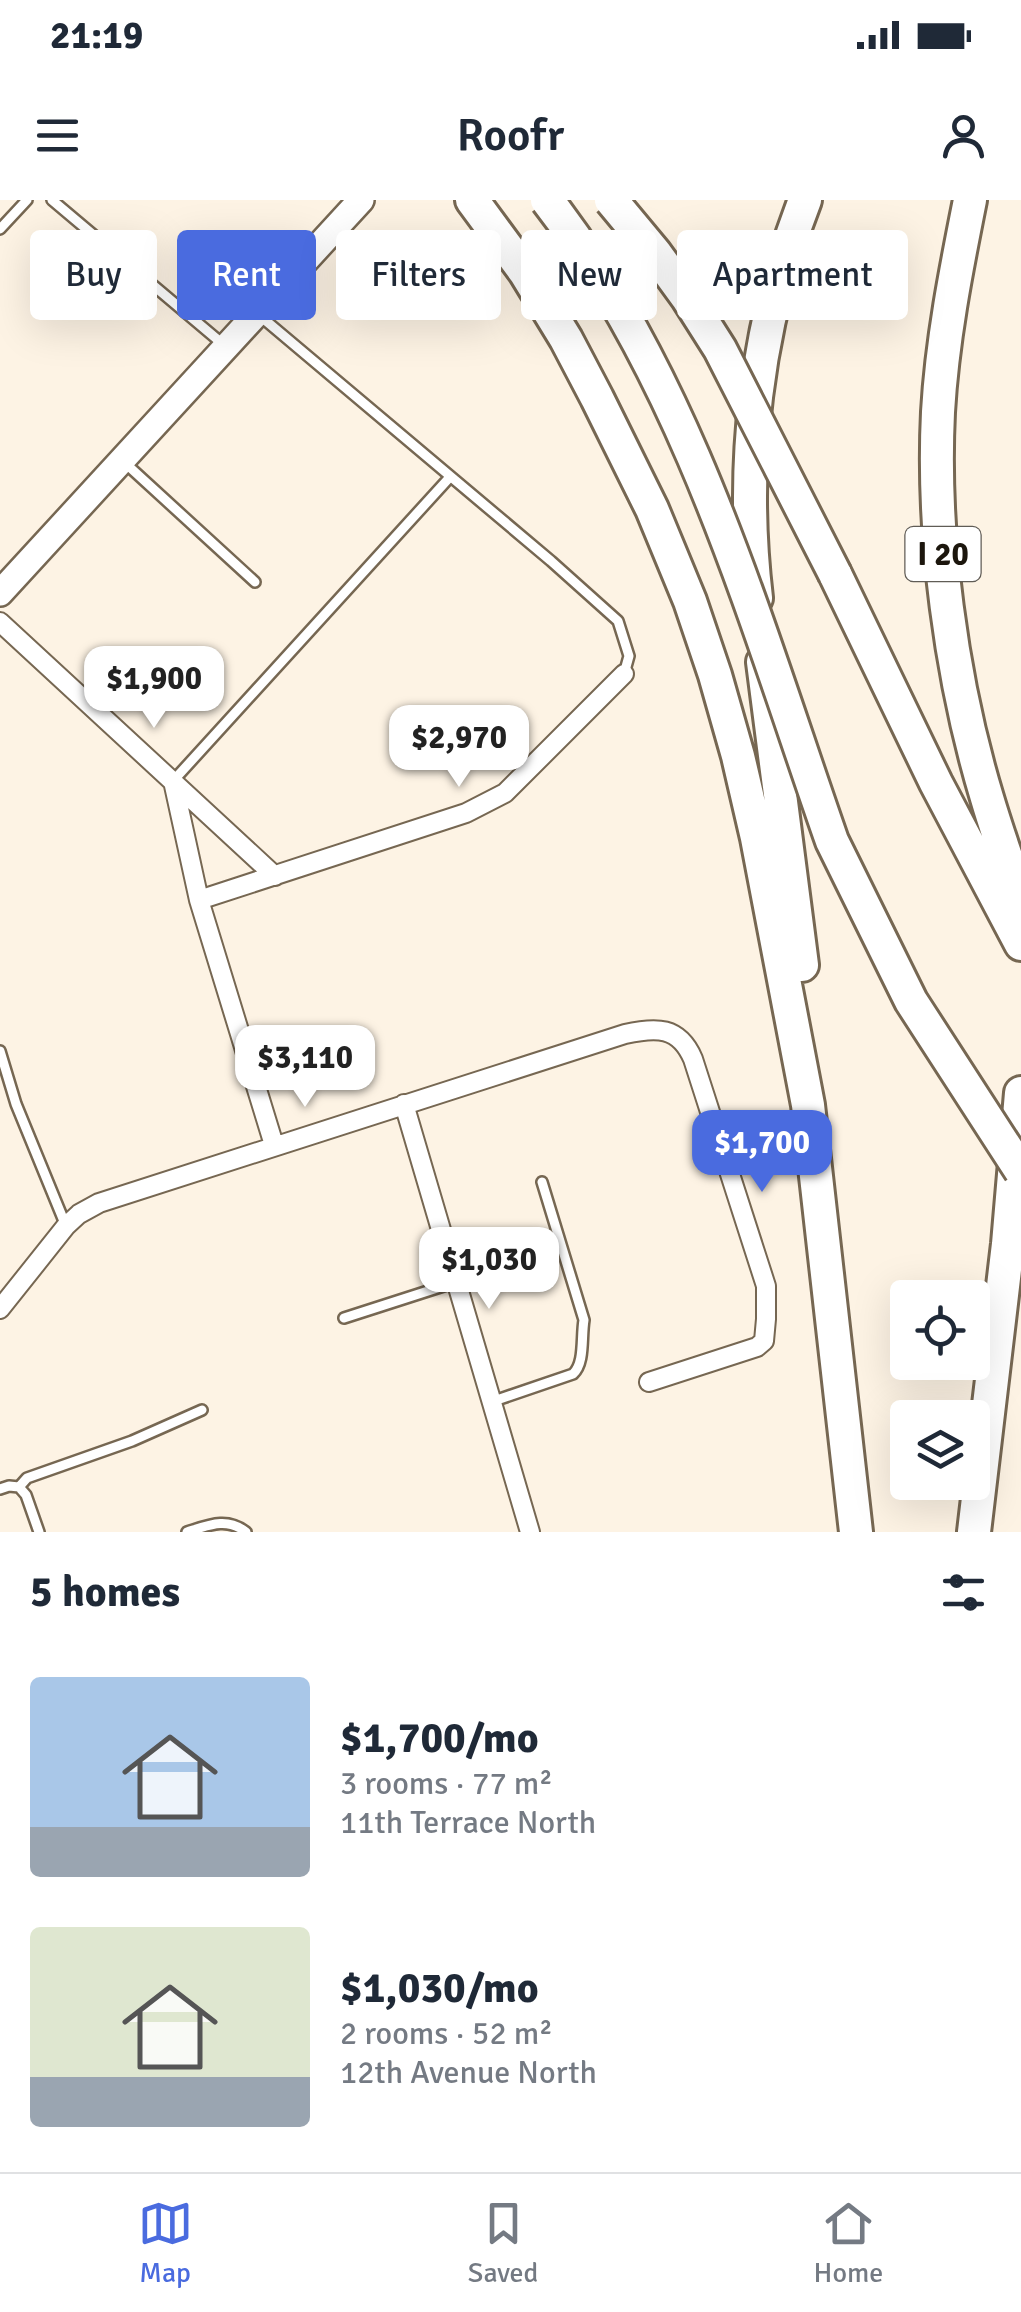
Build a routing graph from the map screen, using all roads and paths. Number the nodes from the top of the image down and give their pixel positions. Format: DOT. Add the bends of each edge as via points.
graph roads {
  1 [pos="27,200"];
  2 [pos="52,200"];
  3 [pos="361,200"];
  4 [pos="472,200"];
  5 [pos="547,200"];
  6 [pos="611,200"];
  7 [pos="805,200"];
  8 [pos="970,200"];
  9 [pos="0,230"];
  10 [pos="316,249"];
  11 [pos="251,320"];
  12 [pos="263,320"];
  13 [pos="226,347"];
  14 [pos="122,460"];
  15 [pos="450,477"];
  16 [pos="255,582"];
  17 [pos="0,594"];
  18 [pos="0,622"];
  19 [pos="624,674"];
  20 [pos="173,782"];
  21 [pos="275,876"];
  22 [pos="199,900"];
  23 [pos="1021,900"];
  24 [pos="1021,944"];
  25 [pos="0,1051"];
  26 [pos="1021,1093"];
  27 [pos="404,1104"];
  28 [pos="808,1105"];
  29 [pos="274,1145"];
  30 [pos="1021,1172"];
  31 [pos="542,1182"];
  32 [pos="66,1226"];
  33 [pos="456,1282"];
  34 [pos="0,1309"];
  35 [pos="344,1318"];
  36 [pos="649,1382"];
  37 [pos="490,1402"];
  38 [pos="202,1410"];
  39 [pos="19,1487"];
  40 [pos="0,1489"];
  41 [pos="39,1532"];
  42 [pos="187,1532"];
  43 [pos="246,1532"];
  44 [pos="530,1532"];
  45 [pos="856,1532"];
  46 [pos="974,1532"];
  1 -- 9 [label="lane"];
  2 -- 13 [label="lane"];
  3 -- 10 [label="street"];
  4 -- 28 [label="highway" via="566,338 690,601 738,756"];
  5 -- 30 [label="highway, bridge" via="605,284 708,489 854,889 911,1001"];
  6 -- 24 [label="highway, bridge" via="656,253 720,349"];
  7 -- 28 [label="highway" via="759,370 749,544 807,1006"];
  8 -- 23 [label="highway, I 20" via="938,412 940,516 965,710"];
  11 -- 13 [label="street"];
  12 -- 15 [label="lane"];
  13 -- 14 [label="street"];
  14 -- 16 [label="lane"];
  14 -- 17 [label="street"];
  15 -- 19 [label="lane" via="618,622 629,656"];
  15 -- 20 [label="lane"];
  18 -- 20 [label="street"];
  19 -- 21 [label="street" via="504,793 466,813"];
  20 -- 21 [label="street"];
  20 -- 22 [label="street"];
  21 -- 22 [label="street"];
  22 -- 29 [label="street"];
  25 -- 32 [label="lane"];
  26 -- 46 [label="highway"];
  27 -- 29 [label="street"];
  27 -- 33 [label="street"];
  27 -- 36 [label="street" via="625,1034 653,1029 686,1044 766,1286 764,1341"];
  28 -- 45 [label="highway"];
  29 -- 32 [label="street" via="99,1203"];
  31 -- 37 [label="lane" via="584,1320 581,1363 578,1372"];
  32 -- 34 [label="street"];
  33 -- 35 [label="lane"];
  33 -- 37 [label="street"];
  37 -- 44 [label="street"];
  38 -- 39 [label="lane" via="27,1478"];
  39 -- 40 [label="lane"];
  39 -- 41 [label="lane"];
  42 -- 43 [label="lane" via="220,1522"];
}
